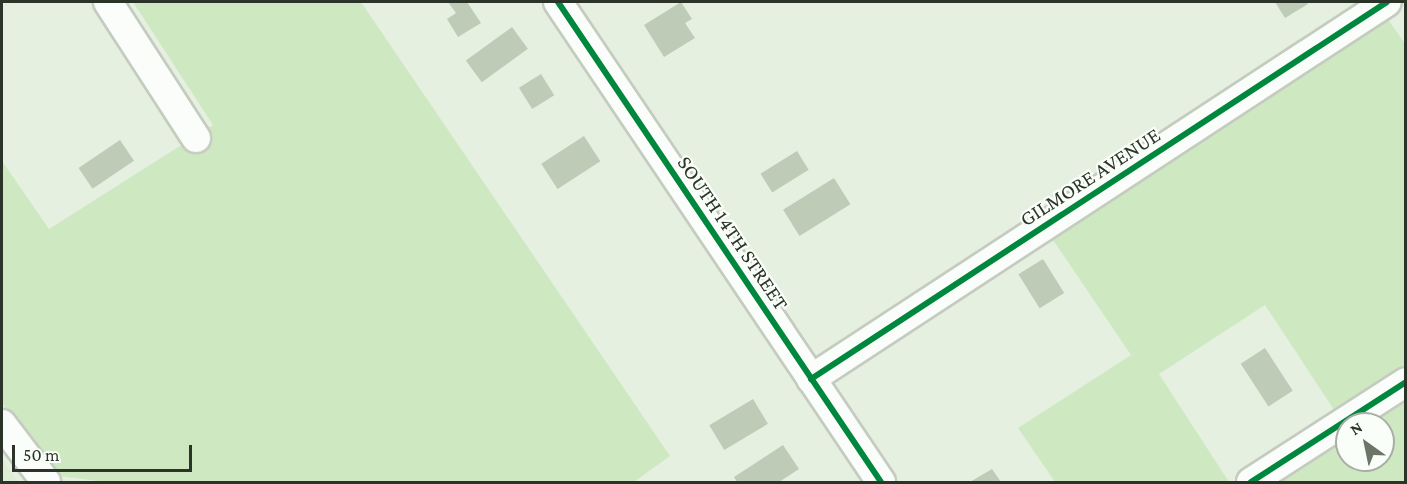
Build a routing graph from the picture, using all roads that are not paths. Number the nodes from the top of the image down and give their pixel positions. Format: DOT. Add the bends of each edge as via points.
graph roads {
  1 [pos="108,2"];
  2 [pos="558,2"];
  3 [pos="1387,2"];
  4 [pos="196,138"];
  5 [pos="811,379"];
  6 [pos="1406,382"];
  7 [pos="2,424"];
  8 [pos="46,483"];
  9 [pos="881,483"];
  10 [pos="1251,483"];
  1 -- 4 [label="street"];
  2 -- 5 [label="street, SOUTH 14TH STREET"];
  3 -- 5 [label="street, GILMORE AVENUE"];
  5 -- 9 [label="street, SOUTH 14TH STREET"];
  6 -- 10 [label="street"];
  7 -- 8 [label="street"];
}
